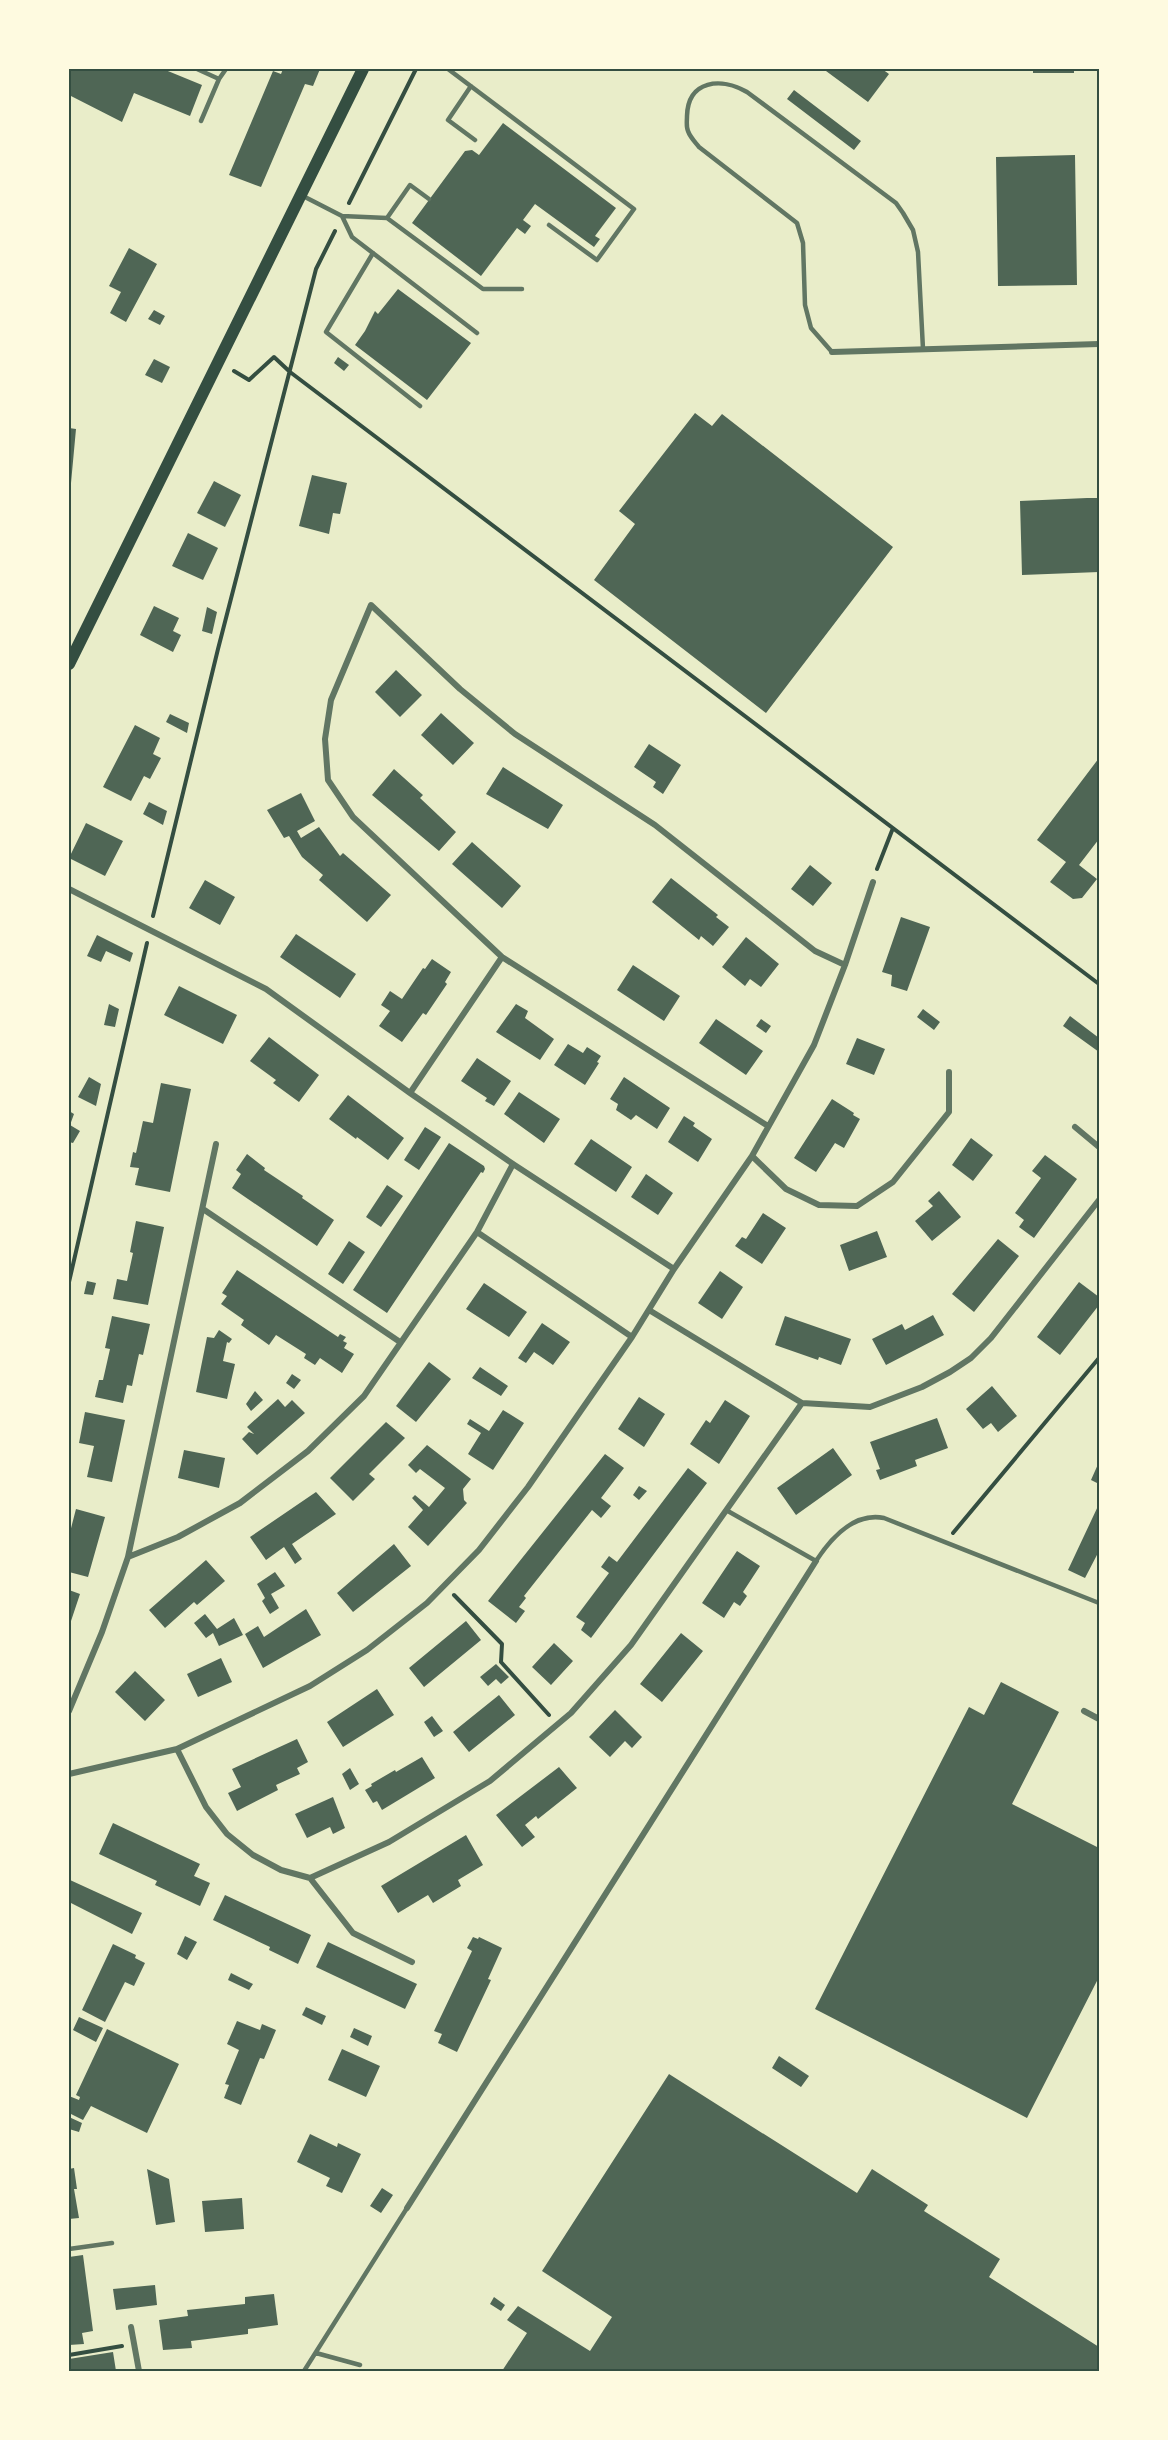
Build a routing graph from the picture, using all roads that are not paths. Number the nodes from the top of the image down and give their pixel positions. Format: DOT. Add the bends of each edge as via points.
graph roads {
  1 [pos="197,69"];
  2 [pos="226,69"];
  3 [pos="363,69"];
  4 [pos="448,69"];
  5 [pos="219,79"];
  6 [pos="471,86"];
  7 [pos="201,121"];
  8 [pos="475,140"];
  9 [pos="301,194"];
  10 [pos="429,199"];
  11 [pos="342,216"];
  12 [pos="387,218"];
  13 [pos="549,225"];
  14 [pos="372,253"];
  15 [pos="522,289"];
  16 [pos="477,333"];
  17 [pos="1099,344"];
  18 [pos="923,349"];
  19 [pos="832,352"];
  20 [pos="420,406"];
  21 [pos="69,664"];
  22 [pos="873,882"];
  23 [pos="69,889"];
  24 [pos="502,957"];
  25 [pos="845,965"];
  26 [pos="950,1072"];
  27 [pos="410,1093"];
  28 [pos="768,1126"];
  29 [pos="1075,1127"];
  30 [pos="216,1144"];
  31 [pos="1099,1147"];
  32 [pos="752,1156"];
  33 [pos="513,1164"];
  34 [pos="1099,1200"];
  35 [pos="203,1209"];
  36 [pos="477,1233"];
  37 [pos="674,1269"];
  38 [pos="649,1310"];
  39 [pos="632,1337"];
  40 [pos="400,1342"];
  41 [pos="802,1403"];
  42 [pos="726,1510"];
  43 [pos="128,1557"];
  44 [pos="816,1561"];
  45 [pos="1099,1604"];
  46 [pos="69,1711"];
  47 [pos="1084,1711"];
  48 [pos="1099,1719"];
  49 [pos="177,1749"];
  50 [pos="69,1774"];
  51 [pos="310,1878"];
  52 [pos="412,1962"];
  53 [pos="407,2208"];
  54 [pos="112,2243"];
  55 [pos="69,2249"];
  56 [pos="131,2326"];
  57 [pos="316,2353"];
  58 [pos="360,2365"];
  59 [pos="139,2371"];
  60 [pos="304,2371"];
  1 -- 5 [label="lane"];
  2 -- 5 [label="lane"];
  3 -- 9 [label="main road"];
  4 -- 6 [label="lane"];
  5 -- 7 [label="lane"];
  6 -- 8 [label="lane" via="448,120"];
  6 -- 13 [label="lane" via="634,209 597,260"];
  9 -- 11 [label="lane"];
  9 -- 21 [label="main road"];
  10 -- 12 [label="lane" via="410,185"];
  11 -- 12 [label="lane"];
  11 -- 14 [label="lane" via="352,237"];
  12 -- 15 [label="lane" via="483,289"];
  14 -- 16 [label="lane"];
  14 -- 20 [label="lane" via="326,332"];
  17 -- 18 [label="street"];
  18 -- 19 [label="street"];
  18 -- 19 [label="lane" via="918,252 913,230 896,204 747,92 722,82 704,87 696,92 687,108 687,131 699,147 797,223 803,243 805,305 811,328"];
  22 -- 25 [label="street"];
  23 -- 27 [label="street" via="266,989"];
  24 -- 25 [label="street" via="353,817 328,780 324,739 331,700 371,605 460,689 515,734 655,825 815,951"];
  24 -- 27 [label="street"];
  24 -- 28 [label="street"];
  25 -- 28 [label="street" via="814,1045"];
  26 -- 32 [label="street" via="949,1112 894,1182 857,1206 819,1204 794,1193"];
  27 -- 33 [label="street"];
  28 -- 32 [label="street"];
  29 -- 31 [label="street"];
  30 -- 35 [label="street"];
  32 -- 37 [label="street"];
  33 -- 36 [label="street"];
  33 -- 37 [label="street"];
  34 -- 41 [label="street" via="991,1338 964,1363 922,1387 870,1407"];
  35 -- 40 [label="street"];
  35 -- 43 [label="street"];
  36 -- 39 [label="street"];
  36 -- 40 [label="street"];
  37 -- 38 [label="street"];
  38 -- 39 [label="street"];
  38 -- 41 [label="street"];
  39 -- 49 [label="street" via="528,1486 479,1550 445,1586 367,1650 310,1686"];
  40 -- 43 [label="street" via="364,1396 308,1451 240,1503 178,1538"];
  41 -- 42 [label="street"];
  42 -- 44 [label="lane"];
  42 -- 51 [label="street" via="630,1645 558,1724 490,1781 389,1842"];
  43 -- 46 [label="street"];
  44 -- 45 [label="lane" via="829,1541 851,1523 867,1517 885,1518"];
  44 -- 53 [label="street"];
  47 -- 48 [label="street"];
  49 -- 50 [label="street"];
  49 -- 51 [label="street" via="206,1807 227,1834 253,1855 281,1870"];
  51 -- 52 [label="street" via="353,1933"];
  53 -- 57 [label="lane"];
  54 -- 55 [label="lane"];
  56 -- 59 [label="street"];
  57 -- 58 [label="lane"];
  57 -- 60 [label="lane"];
}
